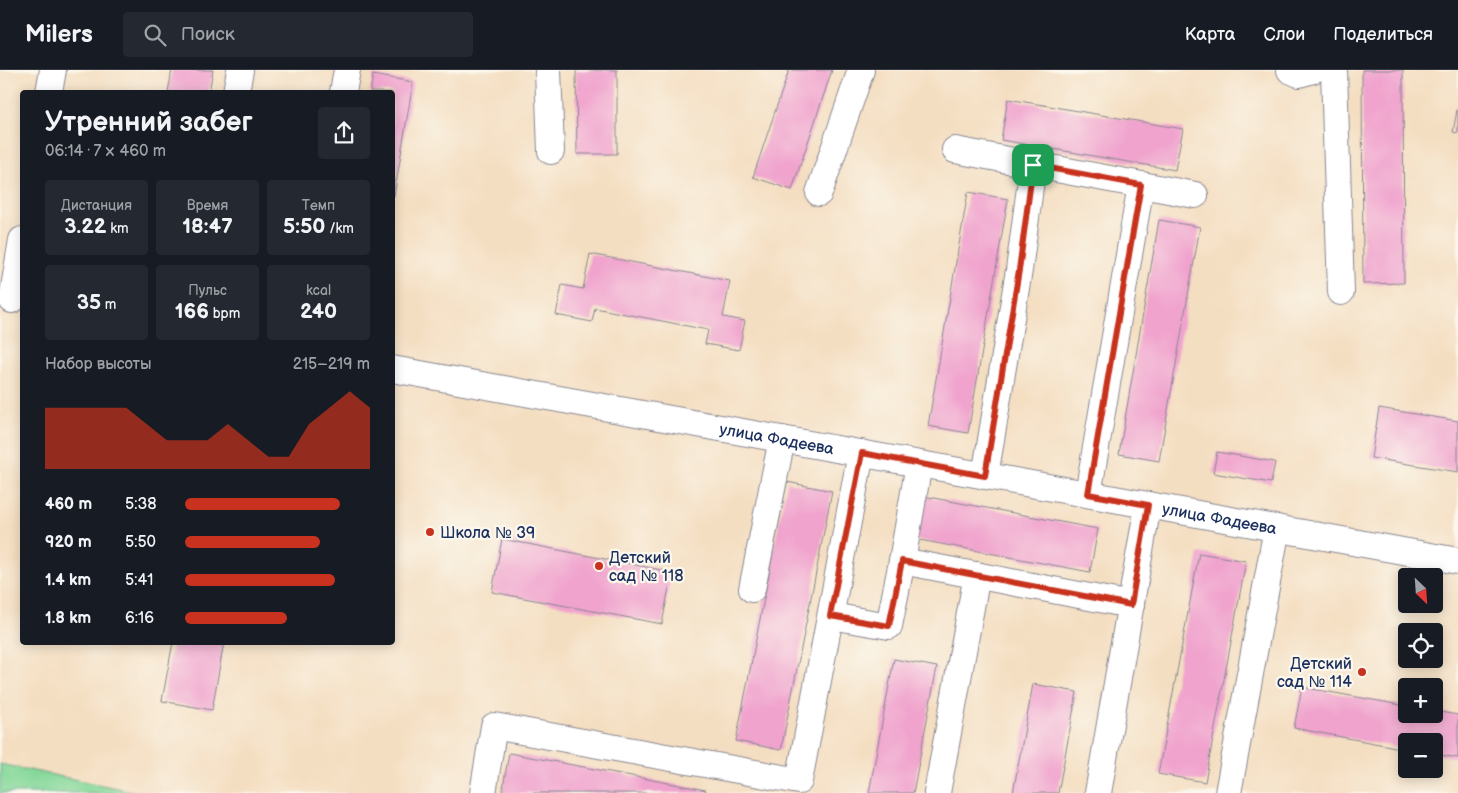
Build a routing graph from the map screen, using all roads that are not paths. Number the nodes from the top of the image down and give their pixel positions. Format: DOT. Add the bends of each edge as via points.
graph roads {
  1 [pos="53,70"];
  2 [pos="240,70"];
  3 [pos="347,70"];
  4 [pos="548,70"];
  5 [pos="861,70"];
  6 [pos="1290,70"];
  7 [pos="1314,70"];
  8 [pos="1334,70"];
  9 [pos="49,90"];
  10 [pos="236,90"];
  11 [pos="343,90"];
  12 [pos="955,150"];
  13 [pos="551,151"];
  14 [pos="1033,165"];
  15 [pos="1141,185"];
  16 [pos="819,193"];
  17 [pos="1195,195"];
  18 [pos="20,251"];
  19 [pos="1341,292"];
  20 [pos="11,300"];
  21 [pos="395,370"];
  22 [pos="782,439"];
  23 [pos="862,453"];
  24 [pos="919,464"];
  25 [pos="985,476"];
  26 [pos="1088,494"];
  27 [pos="1148,505"];
  28 [pos="1276,528"];
  29 [pos="902,561"];
  30 [pos="1458,561"];
  31 [pos="977,575"];
  32 [pos="752,589"];
  33 [pos="1131,605"];
  34 [pos="830,616"];
  35 [pos="483,793"];
  36 [pos="937,793"];
  37 [pos="1098,793"];
  38 [pos="1228,793"];
  1 -- 9 [label="street"];
  2 -- 10 [label="street"];
  3 -- 11 [label="street"];
  4 -- 13 [label="street"];
  5 -- 16 [label="street"];
  6 -- 7 [label="street" via="1299,74"];
  8 -- 19 [label="street"];
  12 -- 14 [label="street"];
  14 -- 15 [label="street"];
  14 -- 25 [label="street"];
  15 -- 17 [label="street"];
  15 -- 26 [label="street"];
  18 -- 20 [label="street"];
  21 -- 22 [label="street, улица Фадеева"];
  22 -- 23 [label="street, улица Фадеева"];
  22 -- 32 [label="street"];
  23 -- 24 [label="street, улица Фадеева"];
  23 -- 34 [label="street"];
  24 -- 25 [label="street, улица Фадеева"];
  24 -- 29 [label="street"];
  25 -- 26 [label="street, улица Фадеева"];
  26 -- 27 [label="street, улица Фадеева"];
  27 -- 28 [label="street, улица Фадеева"];
  27 -- 33 [label="street"];
  28 -- 30 [label="street, улица Фадеева"];
  28 -- 38 [label="street"];
  29 -- 31 [label="street"];
  29 -- 34 [label="street" via="889,626"];
  31 -- 33 [label="street"];
  31 -- 36 [label="street"];
  33 -- 37 [label="street"];
  34 -- 35 [label="street" via="799,781 494,726"];
}
